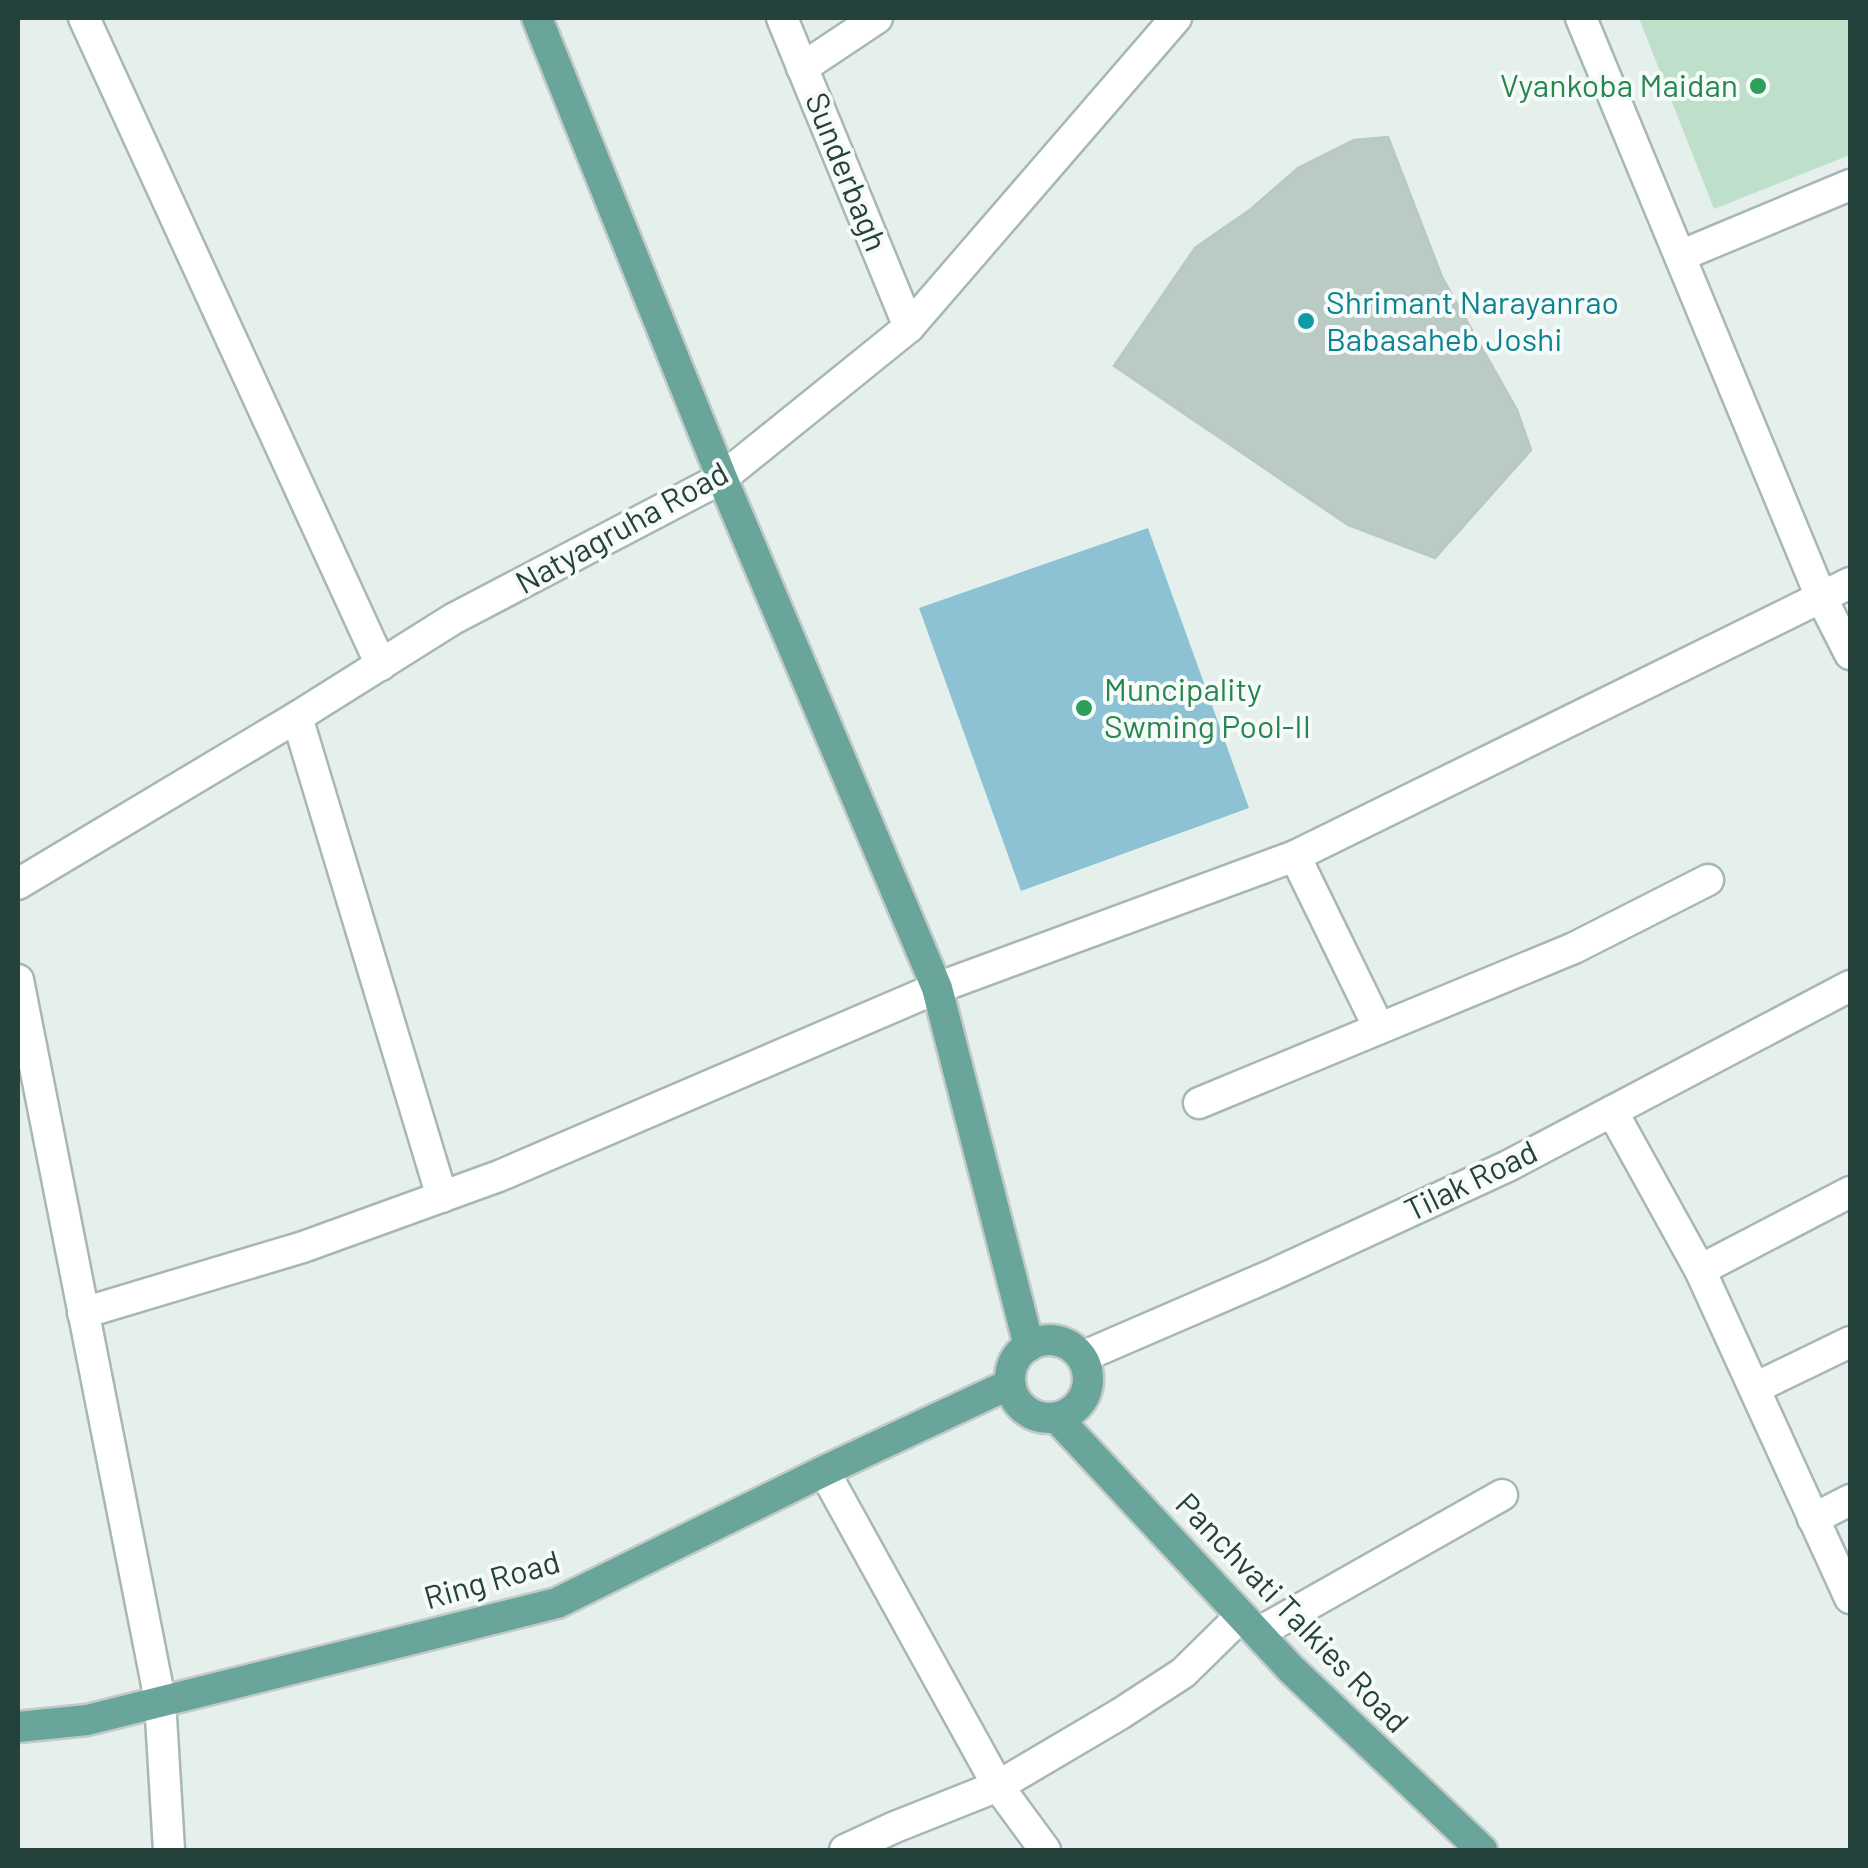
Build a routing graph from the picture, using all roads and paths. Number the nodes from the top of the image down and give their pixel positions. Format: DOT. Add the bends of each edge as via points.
graph roads {
  1 [pos="84,18"];
  2 [pos="537,18"];
  3 [pos="782,18"];
  4 [pos="877,18"];
  5 [pos="1176,18"];
  6 [pos="1581,18"];
  7 [pos="802,68"];
  8 [pos="1850,185"];
  9 [pos="1680,256"];
  10 [pos="910,327"];
  11 [pos="722,478"];
  12 [pos="1850,583"];
  13 [pos="1822,597"];
  14 [pos="1850,654"];
  15 [pos="380,665"];
  16 [pos="297,718"];
  17 [pos="1296,856"];
  18 [pos="1708,880"];
  19 [pos="18,884"];
  20 [pos="18,980"];
  21 [pos="1850,986"];
  22 [pos="937,988"];
  23 [pos="1379,1028"];
  24 [pos="1199,1103"];
  25 [pos="1612,1111"];
  26 [pos="1850,1192"];
  27 [pos="442,1197"];
  28 [pos="1700,1270"];
  29 [pos="83,1313"];
  30 [pos="1850,1342"];
  31 [pos="1029,1346"];
  32 [pos="1082,1357"];
  33 [pos="1010,1384"];
  34 [pos="1755,1388"];
  35 [pos="1057,1418"];
  36 [pos="824,1472"];
  37 [pos="1502,1496"];
  38 [pos="1850,1500"];
  39 [pos="1813,1519"];
  40 [pos="1850,1598"];
  41 [pos="1250,1625"];
  42 [pos="160,1700"];
  43 [pos="18,1727"];
  44 [pos="998,1786"];
  45 [pos="169,1850"];
  46 [pos="845,1850"];
  47 [pos="1045,1850"];
  48 [pos="1482,1850"];
  1 -- 15 [label="street"];
  2 -- 11 [label="main road"];
  3 -- 7 [label="street, Sunderbagh"];
  4 -- 7 [label="street"];
  5 -- 10 [label="street, Natyagruha Road"];
  6 -- 9 [label="street"];
  7 -- 10 [label="street, Sunderbagh"];
  8 -- 9 [label="street"];
  9 -- 13 [label="street"];
  10 -- 11 [label="street, Natyagruha Road"];
  11 -- 15 [label="street, Natyagruha Road" via="453,618"];
  11 -- 22 [label="main road"];
  12 -- 13 [label="street"];
  13 -- 14 [label="street"];
  13 -- 17 [label="street"];
  15 -- 16 [label="street, Natyagruha Road"];
  16 -- 19 [label="street, Natyagruha Road"];
  16 -- 27 [label="street"];
  17 -- 22 [label="street"];
  17 -- 23 [label="street"];
  18 -- 23 [label="street" via="1574,948"];
  20 -- 29 [label="street"];
  21 -- 25 [label="street, Tilak Road"];
  22 -- 27 [label="street"];
  22 -- 31 [label="main road"];
  23 -- 24 [label="street"];
  25 -- 28 [label="street"];
  25 -- 32 [label="street, Tilak Road" via="1508,1166"];
  26 -- 28 [label="street"];
  27 -- 29 [label="street" via="304,1248"];
  28 -- 34 [label="street"];
  29 -- 42 [label="street"];
  30 -- 34 [label="street"];
  31 -- 32 [label="main road" via="1060,1342"];
  31 -- 33 [label="main road" via="1015,1359"];
  32 -- 35 [label="main road" via="1086,1394"];
  33 -- 35 [label="main road" via="1031,1415"];
  33 -- 36 [label="main road, Ring Road"];
  34 -- 39 [label="street"];
  35 -- 41 [label="main road, Panchvati Talkies Road"];
  36 -- 42 [label="main road, Ring Road" via="557,1603"];
  36 -- 44 [label="street"];
  37 -- 41 [label="street"];
  38 -- 39 [label="street"];
  39 -- 40 [label="street"];
  41 -- 44 [label="street" via="1120,1714"];
  41 -- 48 [label="main road, Panchvati Talkies Road"];
  42 -- 43 [label="main road, Ring Road" via="87,1720"];
  42 -- 45 [label="street"];
  44 -- 46 [label="street"];
  44 -- 47 [label="street"];
}
